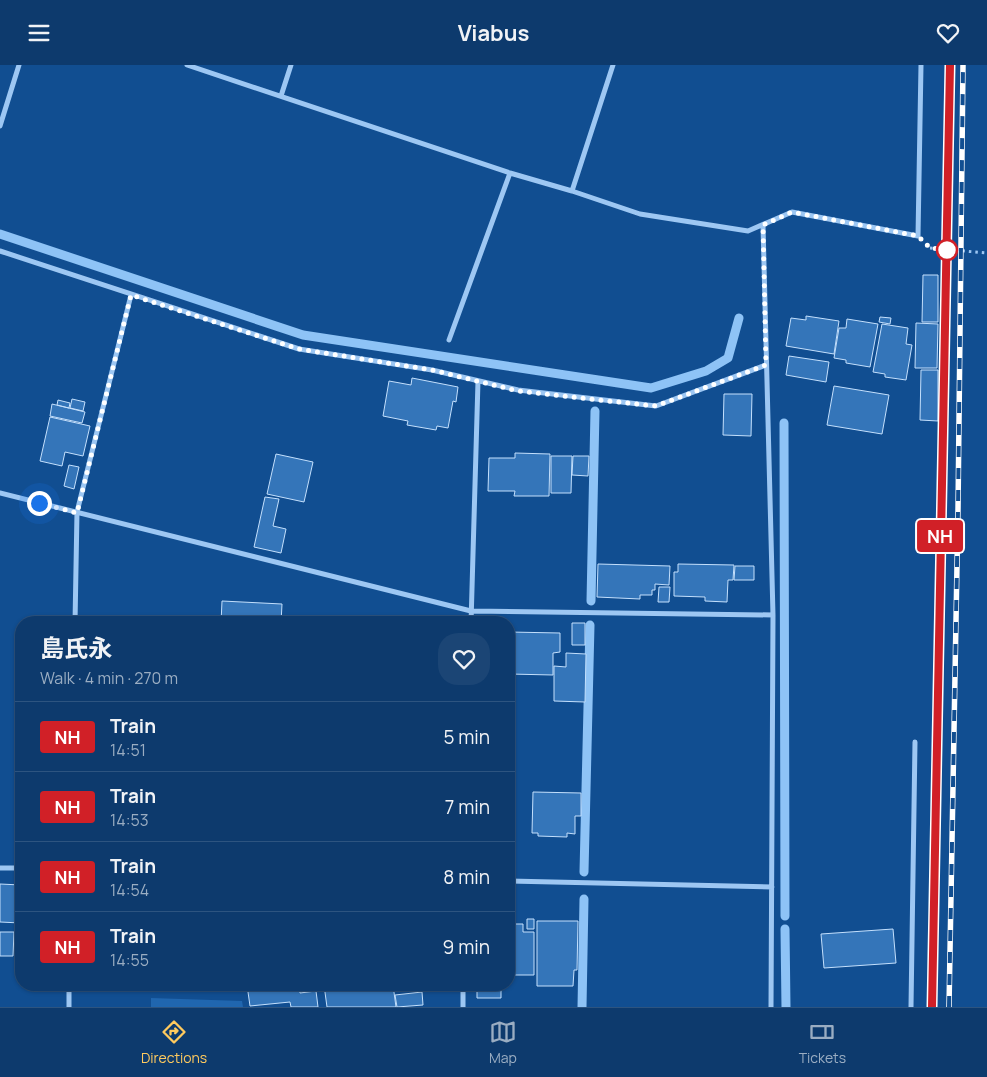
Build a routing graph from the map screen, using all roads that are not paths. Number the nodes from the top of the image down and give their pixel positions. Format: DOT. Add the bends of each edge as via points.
graph roads {
  1 [pos="19,65"];
  2 [pos="186,65"];
  3 [pos="291,65"];
  4 [pos="614,65"];
  5 [pos="921,65"];
  6 [pos="281,96"];
  7 [pos="0,126"];
  8 [pos="510,173"];
  9 [pos="572,191"];
  10 [pos="763,225"];
  11 [pos="0,251"];
  12 [pos="131,295"];
  13 [pos="449,340"];
  14 [pos="766,365"];
  15 [pos="478,381"];
  16 [pos="0,493"];
  17 [pos="77,513"];
  18 [pos="471,611"];
  19 [pos="772,615"];
  20 [pos="75,616"];
  21 [pos="471,616"];
  22 [pos="915,742"];
  23 [pos="0,868"];
  24 [pos="15,868"];
  25 [pos="515,881"];
  26 [pos="772,887"];
  27 [pos="69,991"];
  28 [pos="463,991"];
  29 [pos="69,1007"];
  30 [pos="463,1007"];
  31 [pos="771,1007"];
  32 [pos="912,1007"];
  1 -- 7 [label="street"];
  2 -- 6 [label="street"];
  3 -- 6 [label="street"];
  4 -- 9 [label="street"];
  5 -- 10 [label="street" via="918,236 792,212"];
  6 -- 8 [label="street"];
  8 -- 9 [label="street"];
  8 -- 13 [label="street"];
  9 -- 10 [label="street" via="640,214 748,231"];
  10 -- 14 [label="street"];
  11 -- 12 [label="street"];
  12 -- 15 [label="street" via="299,349 432,370"];
  12 -- 17 [label="street"];
  14 -- 15 [label="street" via="656,406 518,391"];
  14 -- 19 [label="street"];
  15 -- 18 [label="street"];
  16 -- 17 [label="street"];
  17 -- 18 [label="street"];
  17 -- 20 [label="street"];
  18 -- 19 [label="street"];
  18 -- 21 [label="street"];
  19 -- 26 [label="street"];
  22 -- 32 [label="street"];
  23 -- 24 [label="street"];
  25 -- 26 [label="street"];
  26 -- 31 [label="street"];
  27 -- 29 [label="street"];
  28 -- 30 [label="street"];
}
